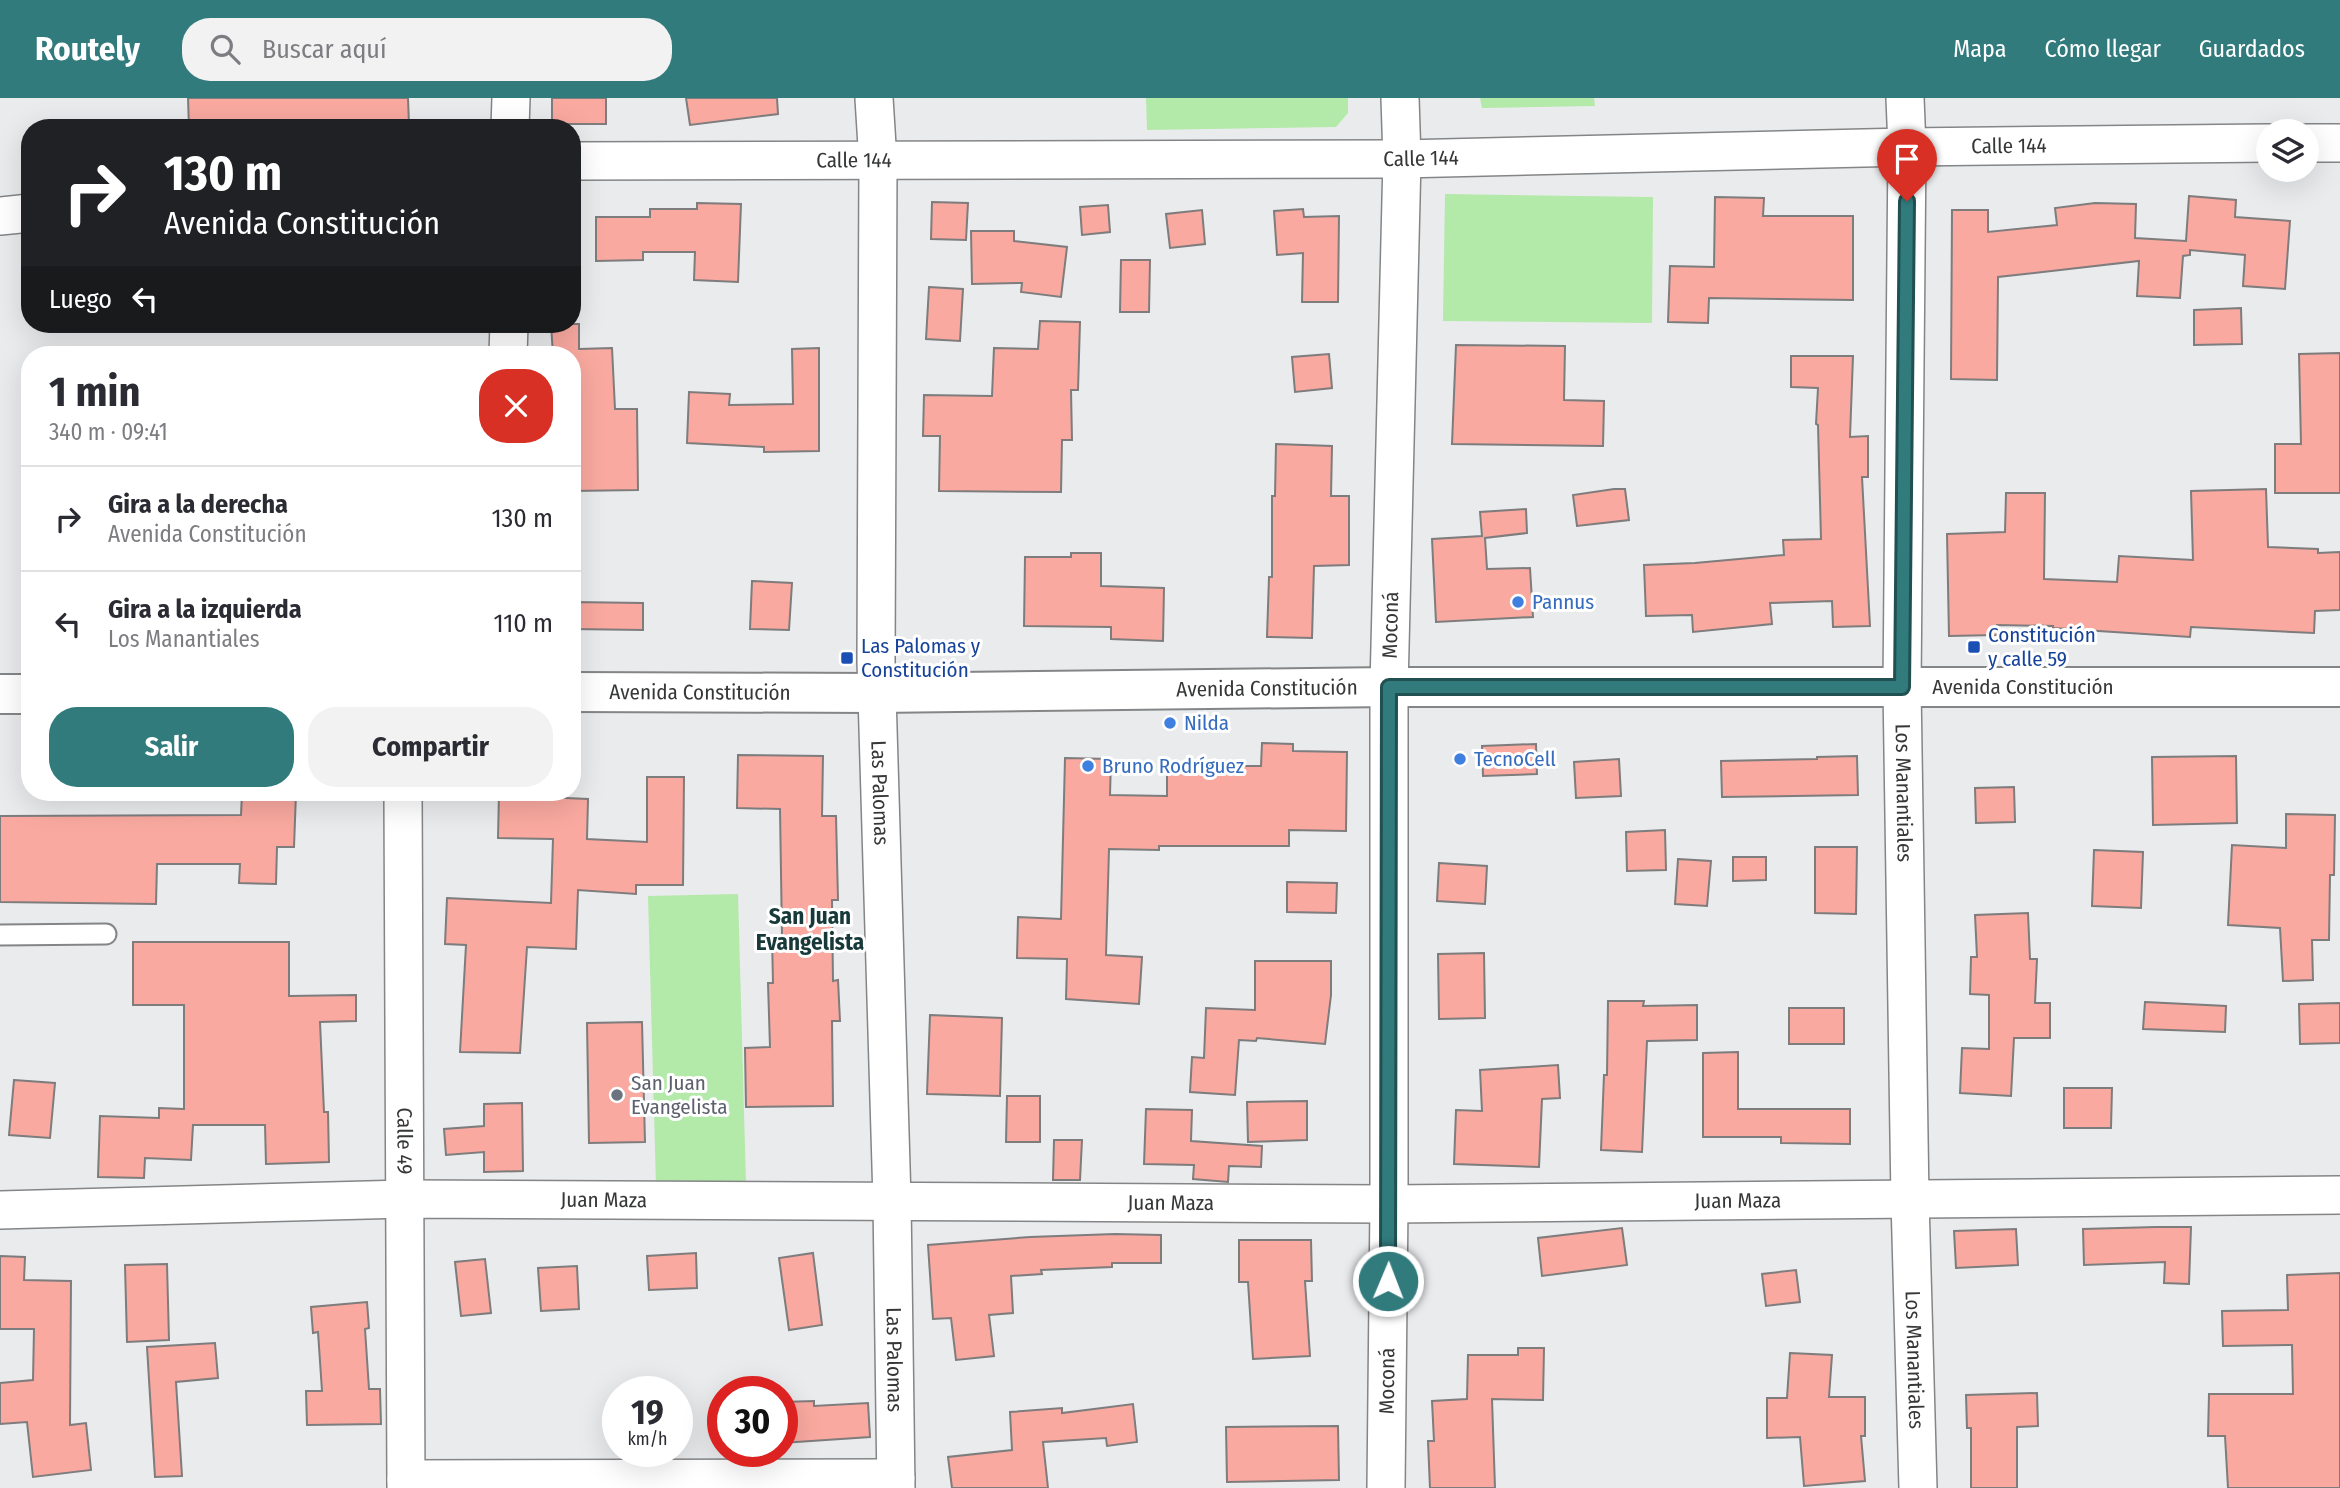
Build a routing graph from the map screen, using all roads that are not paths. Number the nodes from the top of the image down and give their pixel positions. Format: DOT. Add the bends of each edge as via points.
graph roads {
  1 [pos="511,98"];
  2 [pos="874,98"];
  3 [pos="1400,98"];
  4 [pos="1905,98"];
  5 [pos="510,119"];
  6 [pos="2256,143"];
  7 [pos="2319,143"];
  8 [pos="2340,143"];
  9 [pos="1907,147"];
  10 [pos="1402,159"];
  11 [pos="581,161"];
  12 [pos="878,162"];
  13 [pos="21,214"];
  14 [pos="0,216"];
  15 [pos="1389,687"];
  16 [pos="1902,687"];
  17 [pos="2340,687"];
  18 [pos="581,692"];
  19 [pos="877,693"];
  20 [pos="0,694"];
  21 [pos="21,694"];
  22 [pos="404,801"];
  23 [pos="106,934"];
  24 [pos="0,935"];
  25 [pos="2340,1195"];
  26 [pos="405,1199"];
  27 [pos="892,1200"];
  28 [pos="1910,1200"];
  29 [pos="1389,1204"];
  30 [pos="0,1210"];
  31 [pos="407,1483"];
  32 [pos="896,1483"];
  33 [pos="1386,1488"];
  34 [pos="1917,1488"];
  1 -- 5 [label="street"];
  2 -- 12 [label="street, Las Palomas"];
  3 -- 10 [label="street, Moconá"];
  4 -- 9 [label="street, Los Manantiales"];
  6 -- 9 [label="street, Calle 144"];
  7 -- 8 [label="street"];
  9 -- 10 [label="street, Calle 144"];
  9 -- 16 [label="street, Los Manantiales"];
  10 -- 12 [label="street, Calle 144"];
  10 -- 15 [label="street, Moconá"];
  11 -- 12 [label="street, Calle 144"];
  12 -- 19 [label="street, Las Palomas"];
  13 -- 14 [label="street"];
  15 -- 16 [label="main road, Avenida Constitución"];
  15 -- 19 [label="main road, Avenida Constitución"];
  15 -- 29 [label="street, Moconá"];
  16 -- 17 [label="main road, Avenida Constitución"];
  16 -- 28 [label="street, Los Manantiales"];
  18 -- 19 [label="main road, Avenida Constitución"];
  19 -- 27 [label="street, Las Palomas"];
  20 -- 21 [label="main road"];
  22 -- 26 [label="street, Calle 49"];
  23 -- 24 [label="lane"];
  25 -- 28 [label="street, Juan Maza"];
  26 -- 27 [label="street, Juan Maza"];
  26 -- 30 [label="street, Juan Maza"];
  26 -- 31 [label="street, Calle 49"];
  27 -- 29 [label="street, Juan Maza"];
  27 -- 32 [label="street, Las Palomas"];
  28 -- 29 [label="street, Juan Maza"];
  28 -- 34 [label="street, Los Manantiales"];
  29 -- 33 [label="street, Moconá"];
  31 -- 32 [label="street"];
}
